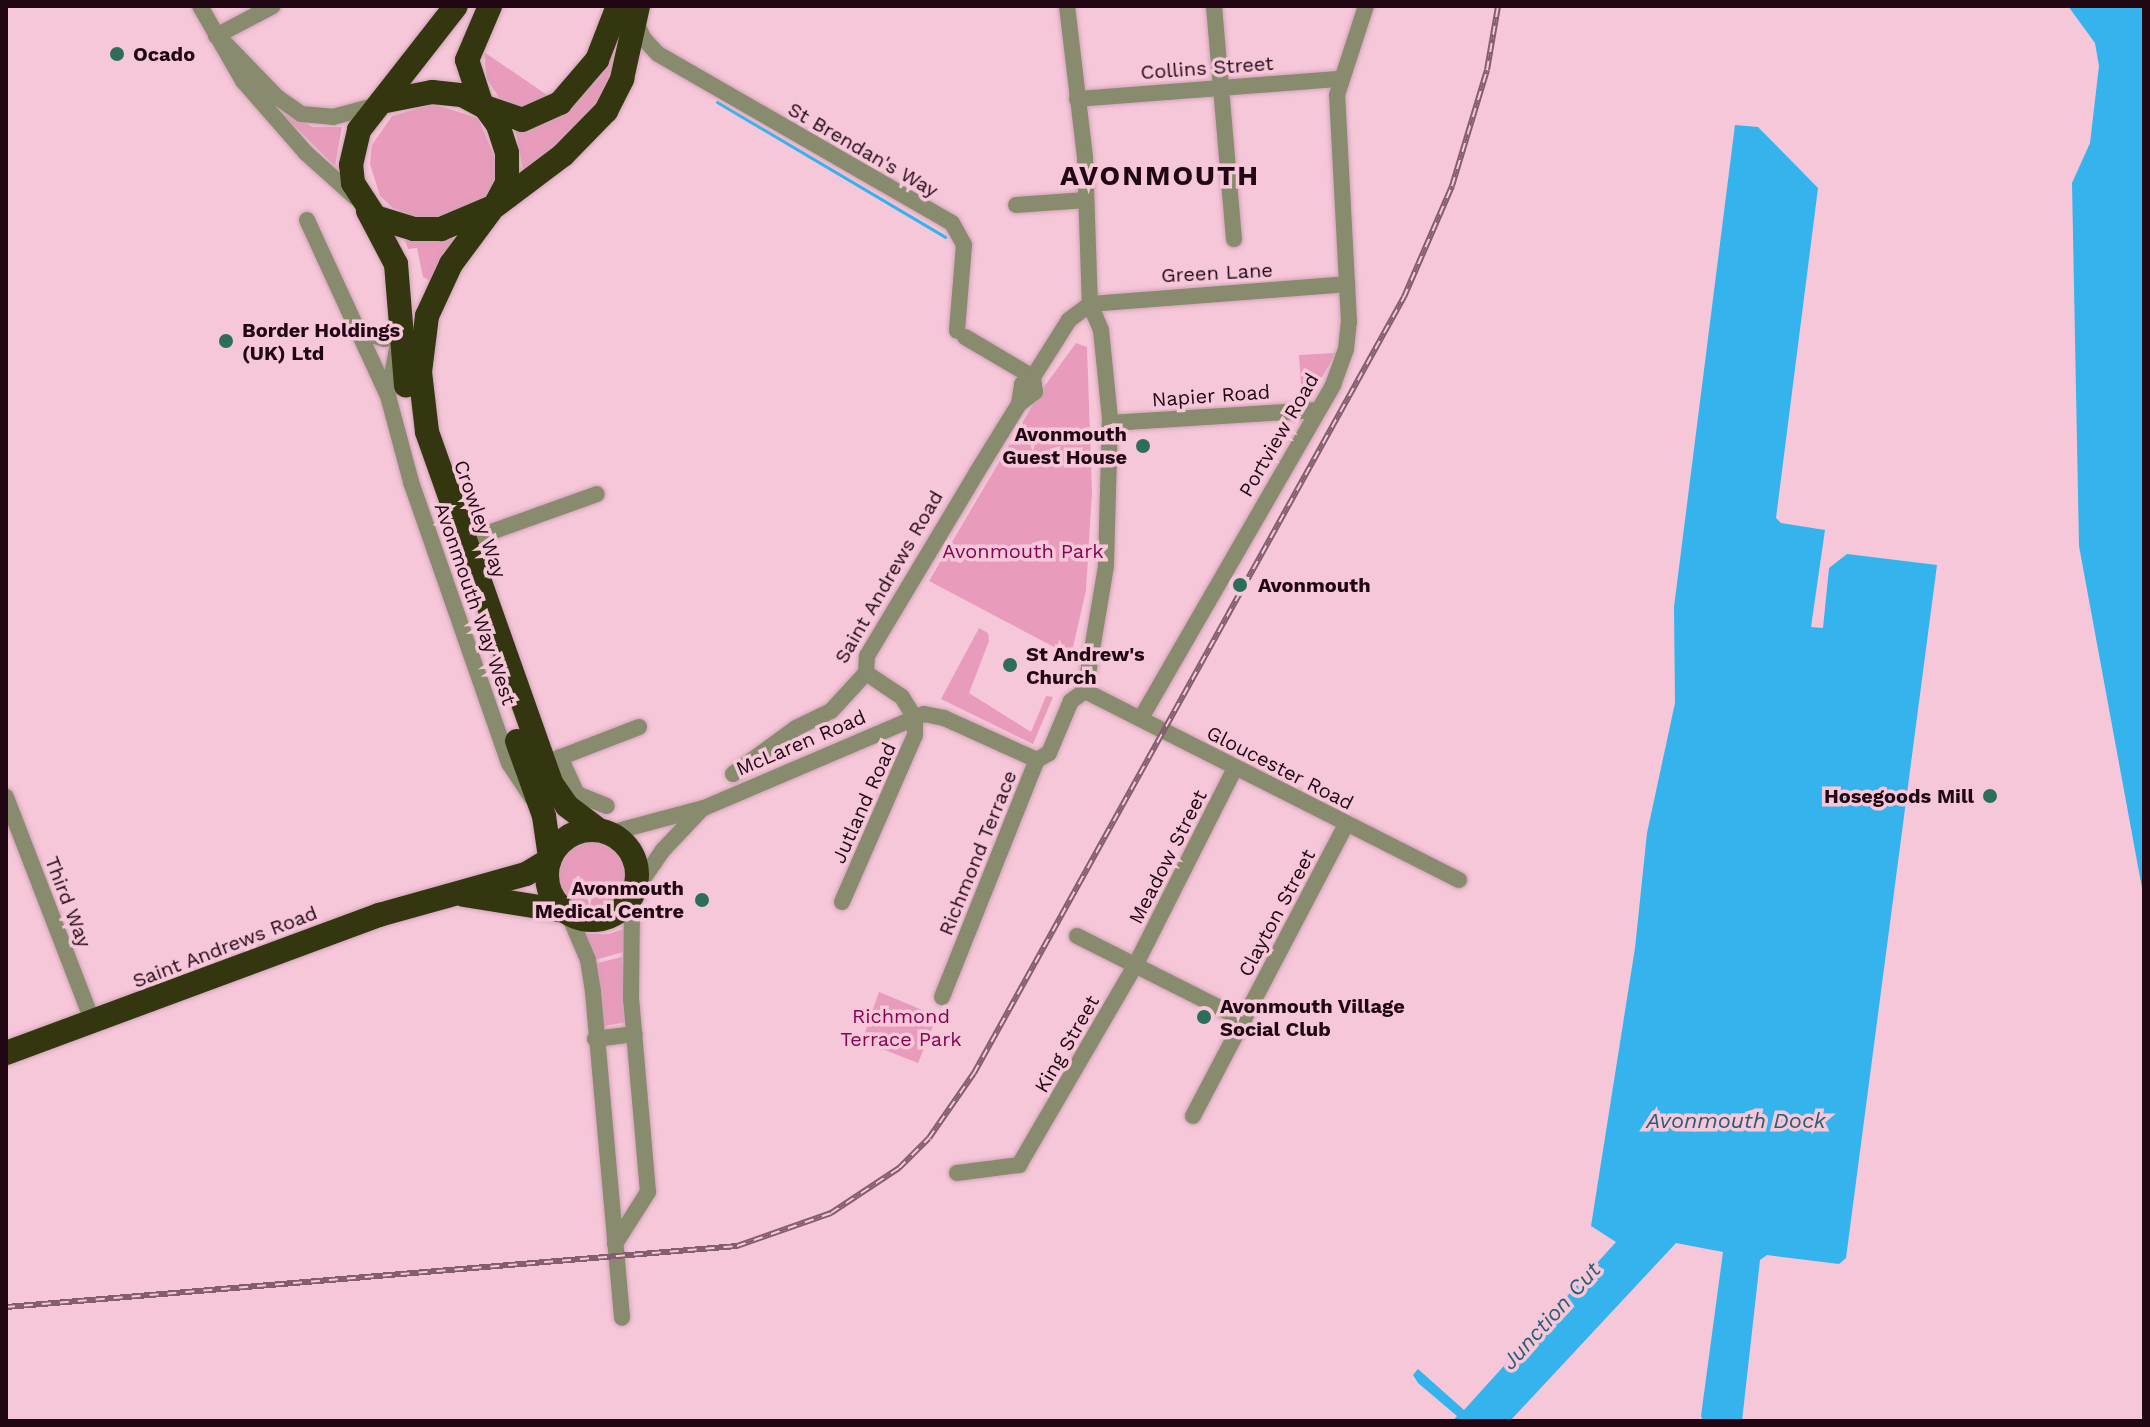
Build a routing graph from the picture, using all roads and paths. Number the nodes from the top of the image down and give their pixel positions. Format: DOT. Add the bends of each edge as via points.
graph roads {
  1 [pos="200,6"];
  2 [pos="273,6"];
  3 [pos="456,6"];
  4 [pos="490,6"];
  5 [pos="1067,6"];
  6 [pos="1214,6"];
  7 [pos="1366,6"];
  8 [pos="630,10"];
  9 [pos="216,36"];
  10 [pos="658,54"];
  11 [pos="626,64"];
  12 [pos="1339,79"];
  13 [pos="1222,86"];
  14 [pos="1077,99"];
  15 [pos="379,103"];
  16 [pos="483,105"];
  17 [pos="1086,200"];
  18 [pos="1016,205"];
  19 [pos="365,208"];
  20 [pos="493,208"];
  21 [pos="307,220"];
  22 [pos="1234,239"];
  23 [pos="1347,284"];
  24 [pos="1090,304"];
  25 [pos="403,331"];
  26 [pos="362,332"];
  27 [pos="1033,377"];
  28 [pos="388,396"];
  29 [pos="1314,410"];
  30 [pos="1110,423"];
  31 [pos="597,494"];
  32 [pos="463,542"];
  33 [pos="866,673"];
  34 [pos="1085,691"];
  35 [pos="915,718"];
  36 [pos="1141,718"];
  37 [pos="639,727"];
  38 [pos="552,760"];
  39 [pos="1037,760"];
  40 [pos="1235,768"];
  41 [pos="733,774"];
  42 [pos="6,797"];
  43 [pos="607,806"];
  44 [pos="704,808"];
  45 [pos="544,816"];
  46 [pos="1346,824"];
  47 [pos="604,832"];
  48 [pos="550,859"];
  49 [pos="1459,880"];
  50 [pos="633,894"];
  51 [pos="464,895"];
  52 [pos="842,902"];
  53 [pos="566,912"];
  54 [pos="1077,936"];
  55 [pos="1136,964"];
  56 [pos="942,997"];
  57 [pos="1244,1020"];
  58 [pos="93,1022"];
  59 [pos="635,1034"];
  60 [pos="595,1039"];
  61 [pos="6,1053"];
  62 [pos="1193,1116"];
  63 [pos="957,1173"];
  64 [pos="610,1203"];
  65 [pos="638,1211"];
  66 [pos="615,1244"];
  67 [pos="622,1318"];
  1 -- 9 [label="street"];
  2 -- 9 [label="street"];
  3 -- 15 [label="highway"];
  4 -- 16 [label="highway" via="468,53 470,80"];
  5 -- 14 [label="street"];
  6 -- 13 [label="street"];
  7 -- 12 [label="street, Portview Road"];
  8 -- 10 [label="street, St Brendan's Way" via="643,38"];
  8 -- 11 [label="highway"];
  8 -- 16 [label="highway" via="560,103 522,120"];
  9 -- 15 [label="street" via="301,114 333,117"];
  9 -- 19 [label="street" via="265,108"];
  10 -- 11 [label="street"];
  10 -- 27 [label="street, St Brendan's Way" via="952,223 964,245 961,334"];
  11 -- 20 [label="highway" via="614,97 591,129"];
  12 -- 13 [label="street, Collins Street"];
  12 -- 23 [label="street, Portview Road"];
  13 -- 14 [label="street, Collins Street"];
  13 -- 22 [label="street"];
  14 -- 17 [label="street"];
  15 -- 16 [label="highway" via="432,92"];
  15 -- 19 [label="highway" via="354,146 352,173"];
  16 -- 20 [label="highway" via="503,138 509,168"];
  17 -- 18 [label="street"];
  17 -- 24 [label="street" via="1093,276"];
  19 -- 20 [label="highway" via="385,222 426,231"];
  19 -- 25 [label="highway, Crowley Way" via="396,264"];
  20 -- 32 [label="highway, Crowley Way" via="437,289 421,349 427,432"];
  21 -- 26 [label="street, Avonmouth Way West"];
  23 -- 24 [label="street, Green Lane"];
  23 -- 29 [label="street, Portview Road" via="1346,349 1333,385"];
  24 -- 27 [label="street, Saint Andrews Road" via="1069,320"];
  24 -- 30 [label="street" via="1101,330"];
  25 -- 26 [label="street" via="385,339"];
  25 -- 28 [label="street, Avonmouth Way West" via="392,355"];
  25 -- 45 [label="highway, Crowley Way" via="416,454"];
  26 -- 28 [label="street, Avonmouth Way West"];
  27 -- 33 [label="street, Saint Andrews Road" via="1035,392 1019,404 867,656"];
  28 -- 45 [label="street, Avonmouth Way West" via="411,482 509,763"];
  29 -- 30 [label="street, Napier Road"];
  29 -- 36 [label="street, Portview Road"];
  30 -- 34 [label="street" via="1106,566"];
  31 -- 32 [label="street"];
  32 -- 38 [label="highway, Crowley Way"];
  33 -- 35 [label="street, McLaren Road" via="902,697"];
  33 -- 41 [label="street, Saint Andrews Road" via="831,711 796,728"];
  34 -- 36 [label="street, Gloucester Road"];
  34 -- 39 [label="street, Richmond Terrace" via="1071,701 1049,753"];
  35 -- 39 [label="street, McLaren Road" via="944,718"];
  35 -- 44 [label="street, McLaren Road"];
  35 -- 52 [label="street, Jutland Road" via="915,735"];
  36 -- 40 [label="street, Gloucester Road"];
  37 -- 38 [label="street"];
  38 -- 43 [label="street" via="577,794"];
  38 -- 47 [label="highway, Crowley Way" via="562,801"];
  39 -- 56 [label="street, Richmond Terrace"];
  40 -- 46 [label="street, Gloucester Road"];
  40 -- 55 [label="street, Meadow Street"];
  42 -- 58 [label="street, Third Way"];
  44 -- 47 [label="street, McLaren Road"];
  44 -- 50 [label="street, McLaren Road" via="663,850"];
  45 -- 48 [label="highway, Crowley Way"];
  46 -- 49 [label="street, Gloucester Road"];
  46 -- 57 [label="street, Clayton Street"];
  47 -- 48 [label="highway" via="570,835"];
  47 -- 50 [label="highway" via="632,854"];
  48 -- 51 [label="highway, Saint Andrews Road" via="526,874"];
  48 -- 53 [label="highway" via="550,892"];
  50 -- 53 [label="highway" via="603,919"];
  50 -- 59 [label="street"];
  51 -- 53 [label="highway, Saint Andrews Road"];
  51 -- 58 [label="highway, Saint Andrews Road" via="379,915"];
  53 -- 60 [label="street" via="589,964"];
  54 -- 55 [label="street"];
  55 -- 57 [label="street"];
  55 -- 63 [label="street, King Street" via="1025,1140 1015,1168"];
  57 -- 62 [label="street, Clayton Street"];
  58 -- 61 [label="highway, Saint Andrews Road"];
  59 -- 60 [label="street"];
  59 -- 65 [label="street" via="648,1185"];
  60 -- 64 [label="street"];
  64 -- 65 [label="street"];
  64 -- 66 [label="street"];
  65 -- 66 [label="street"];
  66 -- 67 [label="street"];
}
